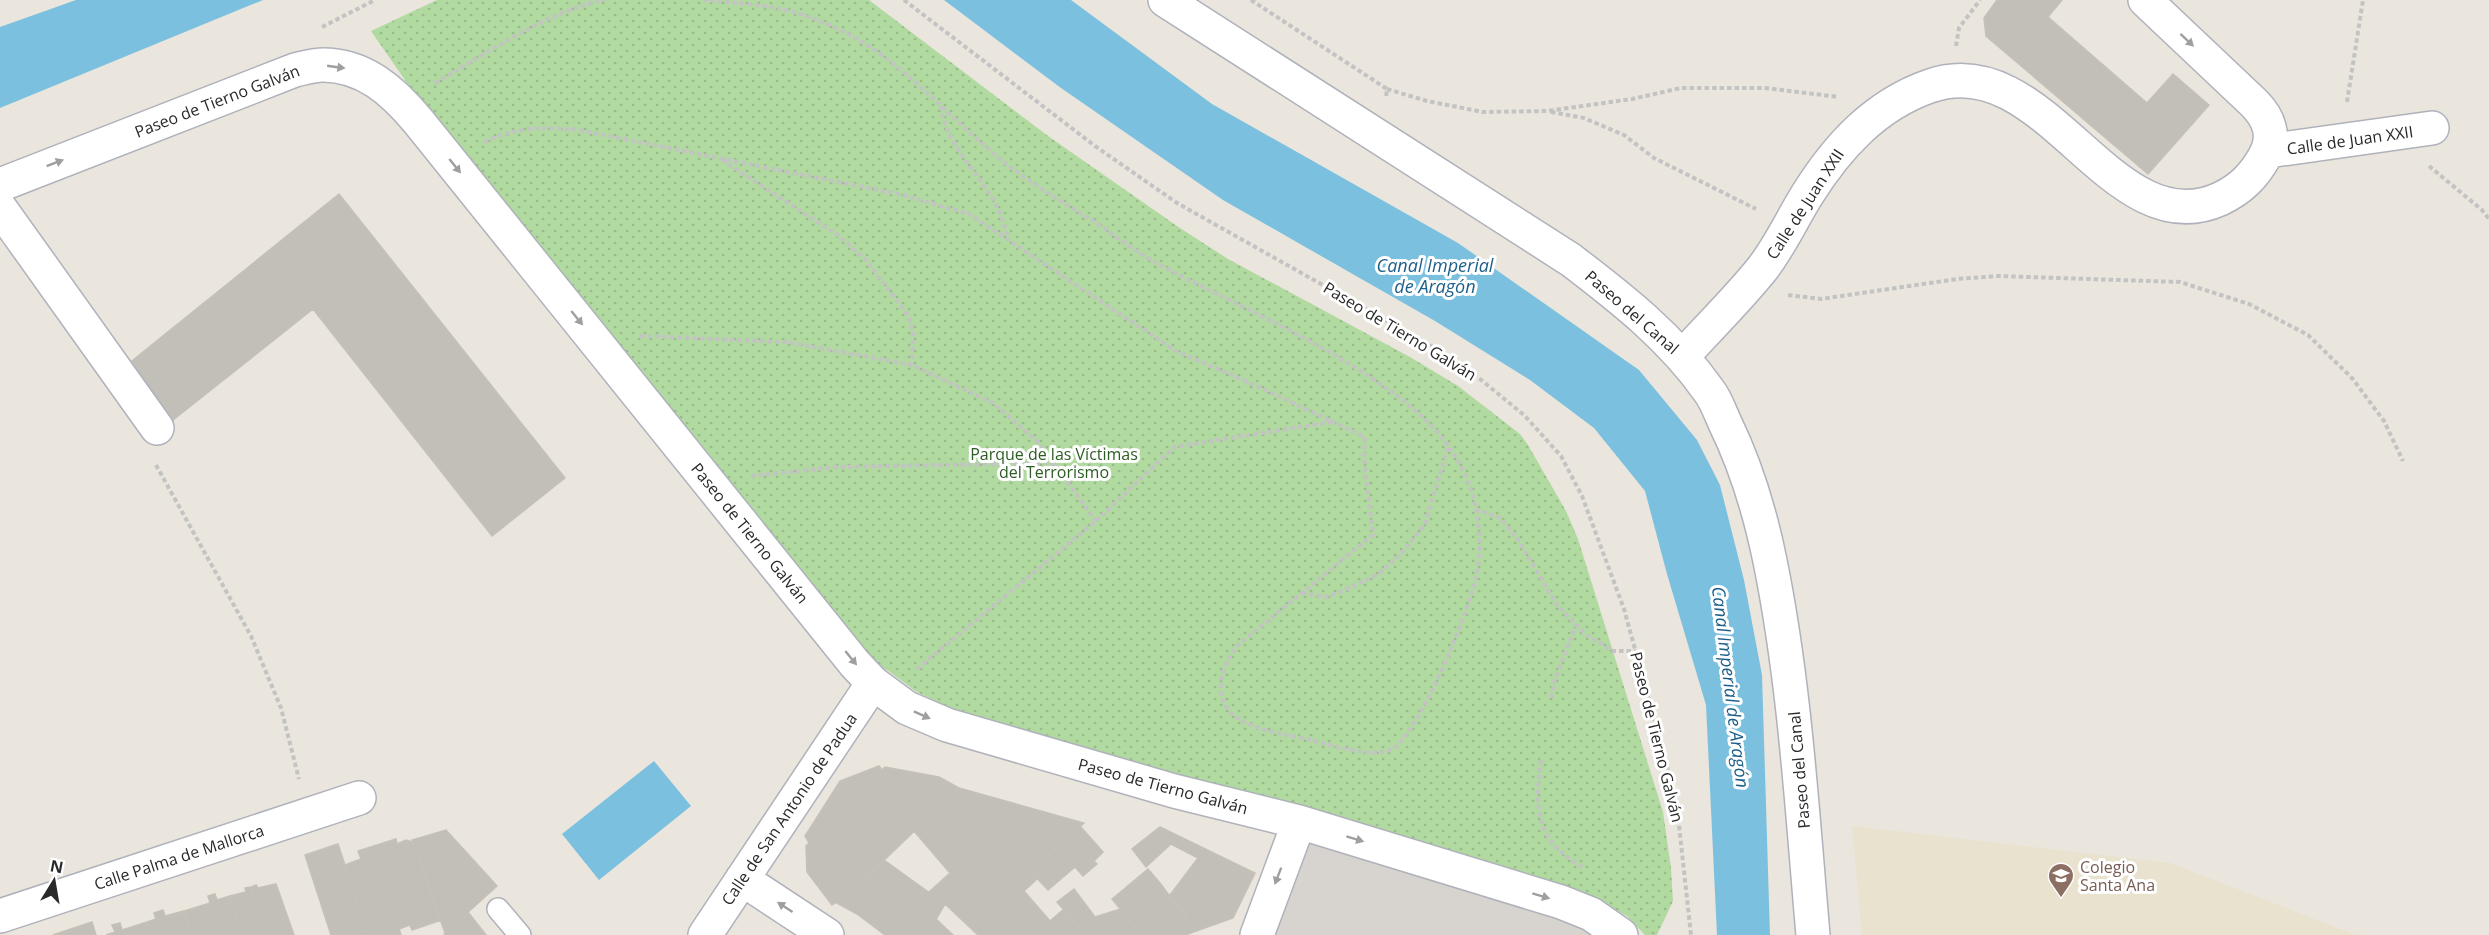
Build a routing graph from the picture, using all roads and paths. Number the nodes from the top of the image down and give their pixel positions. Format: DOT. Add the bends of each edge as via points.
graph roads {
  1 [pos="604,0"];
  2 [pos="704,0"];
  3 [pos="904,0"];
  4 [pos="1165,0"];
  5 [pos="1251,0"];
  6 [pos="1980,0"];
  7 [pos="2145,0"];
  8 [pos="2363,0"];
  9 [pos="1949,80"];
  10 [pos="434,83"];
  11 [pos="1387,89"];
  12 [pos="1386,104"];
  13 [pos="940,105"];
  14 [pos="1888,108"];
  15 [pos="1547,111"];
  16 [pos="2432,129"];
  17 [pos="2392,134"];
  18 [pos="2341,141"];
  19 [pos="481,144"];
  20 [pos="2268,151"];
  21 [pos="719,158"];
  22 [pos="0,185"];
  23 [pos="0,208"];
  24 [pos="2489,219"];
  25 [pos="1787,229"];
  26 [pos="1008,239"];
  27 [pos="1742,290"];
  28 [pos="633,336"];
  29 [pos="1683,356"];
  30 [pos="912,365"];
  31 [pos="1332,422"];
  32 [pos="157,428"];
  33 [pos="1448,447"];
  34 [pos="153,460"];
  35 [pos="2403,461"];
  36 [pos="1053,463"];
  37 [pos="741,477"];
  38 [pos="1475,509"];
  39 [pos="1096,521"];
  40 [pos="1302,593"];
  41 [pos="1576,625"];
  42 [pos="1636,651"];
  43 [pos="912,673"];
  44 [pos="873,683"];
  45 [pos="1551,698"];
  46 [pos="1541,760"];
  47 [pos="359,798"];
  48 [pos="308,814"];
  49 [pos="1299,822"];
  50 [pos="1589,873"];
  51 [pos="742,879"];
  52 [pos="498,909"];
  53 [pos="0,916"];
  54 [pos="520,935"];
  55 [pos="705,935"];
  56 [pos="827,935"];
  57 [pos="1257,935"];
  58 [pos="1621,935"];
  59 [pos="1691,935"];
  60 [pos="1813,935"];
  1 -- 10 [label="path" via="544,21"];
  2 -- 13 [label="path" via="764,4 840,30 873,48"];
  3 -- 42 [label="path, Paseo de Tierno Galván" via="1095,146 1177,203 1440,351 1524,415 1561,456 1582,496"];
  4 -- 29 [label="street, Paseo del Canal" via="1571,260 1633,308"];
  5 -- 11 [label="path"];
  6 -- 9 [label="path" via="1959,28"];
  7 -- 20 [label="street, Calle de Juan XXII, one-way" via="2254,103 2269,122"];
  8 -- 18 [label="path"];
  9 -- 14 [label="street, Calle de Juan XXII" via="1906,96"];
  9 -- 20 [label="street, Calle de Juan XXII" via="1997,88 2021,100 2133,191 2156,202 2188,207 2231,194 2253,175"];
  11 -- 12 [label="path"];
  11 -- 15 [label="path" via="1483,112"];
  13 -- 26 [label="path" via="950,137 993,200"];
  13 -- 33 [label="path" via="1025,178 1150,260 1359,371 1405,402"];
  14 -- 15 [label="path" via="1830,95 1765,88 1681,88"];
  14 -- 25 [label="street, Calle de Juan XXII" via="1852,135 1829,162"];
  15 -- 25 [label="path" via="1584,118 1624,135 1654,158 1758,210"];
  16 -- 17 [label="street, Calle de Juan XXII"];
  17 -- 18 [label="street, Calle de Juan XXII"];
  17 -- 24 [label="path"];
  18 -- 20 [label="street, Calle de Juan XXII"];
  19 -- 21 [label="path" via="501,134 538,127 579,130"];
  21 -- 26 [label="path" via="958,210"];
  21 -- 30 [label="path" via="836,234 866,259 908,315 913,332"];
  22 -- 44 [label="street, Paseo de Tierno Galván, one-way" via="295,70 322,65 346,68 369,77 387,88 418,121"];
  23 -- 32 [label="street"];
  25 -- 27 [label="street, Calle de Juan XXII" via="1762,268"];
  26 -- 31 [label="path" via="1176,351"];
  27 -- 29 [label="street, Calle de Juan XXII"];
  27 -- 35 [label="path" via="1821,299 1998,276 2180,282 2249,304 2308,335 2352,378 2384,421"];
  28 -- 30 [label="path" via="787,342"];
  29 -- 60 [label="street, Paseo del Canal" via="1711,393 1740,453 1757,502 1783,624"];
  30 -- 36 [label="path" via="993,404 1037,441"];
  31 -- 39 [label="path" via="1174,447"];
  31 -- 40 [label="path" via="1365,437 1373,536"];
  33 -- 38 [label="path" via="1467,477"];
  33 -- 40 [label="path" via="1425,524 1399,556 1377,575 1338,593 1326,597"];
  34 -- 48 [label="path" via="251,636 281,708"];
  36 -- 37 [label="path" via="838,467"];
  36 -- 39 [label="path"];
  38 -- 40 [label="path" via="1479,540 1476,579 1460,629 1417,717 1393,749 1378,753 1349,749 1249,725 1232,716 1224,706 1220,689 1228,658 1238,645"];
  38 -- 41 [label="path" via="1500,518 1517,538 1557,605"];
  39 -- 43 [label="path"];
  41 -- 42 [label="path" via="1613,651"];
  41 -- 45 [label="path"];
  42 -- 59 [label="path, Paseo de Tierno Galván" via="1678,816"];
  44 -- 49 [label="street, Paseo de Tierno Galván, one-way" via="907,708 947,725 1174,791"];
  44 -- 51 [label="street, Calle de San Antonio de Padua"];
  46 -- 50 [label="path" via="1541,820 1553,844"];
  47 -- 48 [label="street, Calle Palma de Mallorca"];
  48 -- 53 [label="street, Calle Palma de Mallorca"];
  49 -- 57 [label="street, one-way"];
  49 -- 58 [label="street, Paseo de Tierno Galván, one-way" via="1579,908"];
  51 -- 55 [label="street, Calle de San Antonio de Padua"];
  56 -- 51 [label="street, one-way"];
  52 -- 54 [label="lane"];
}
